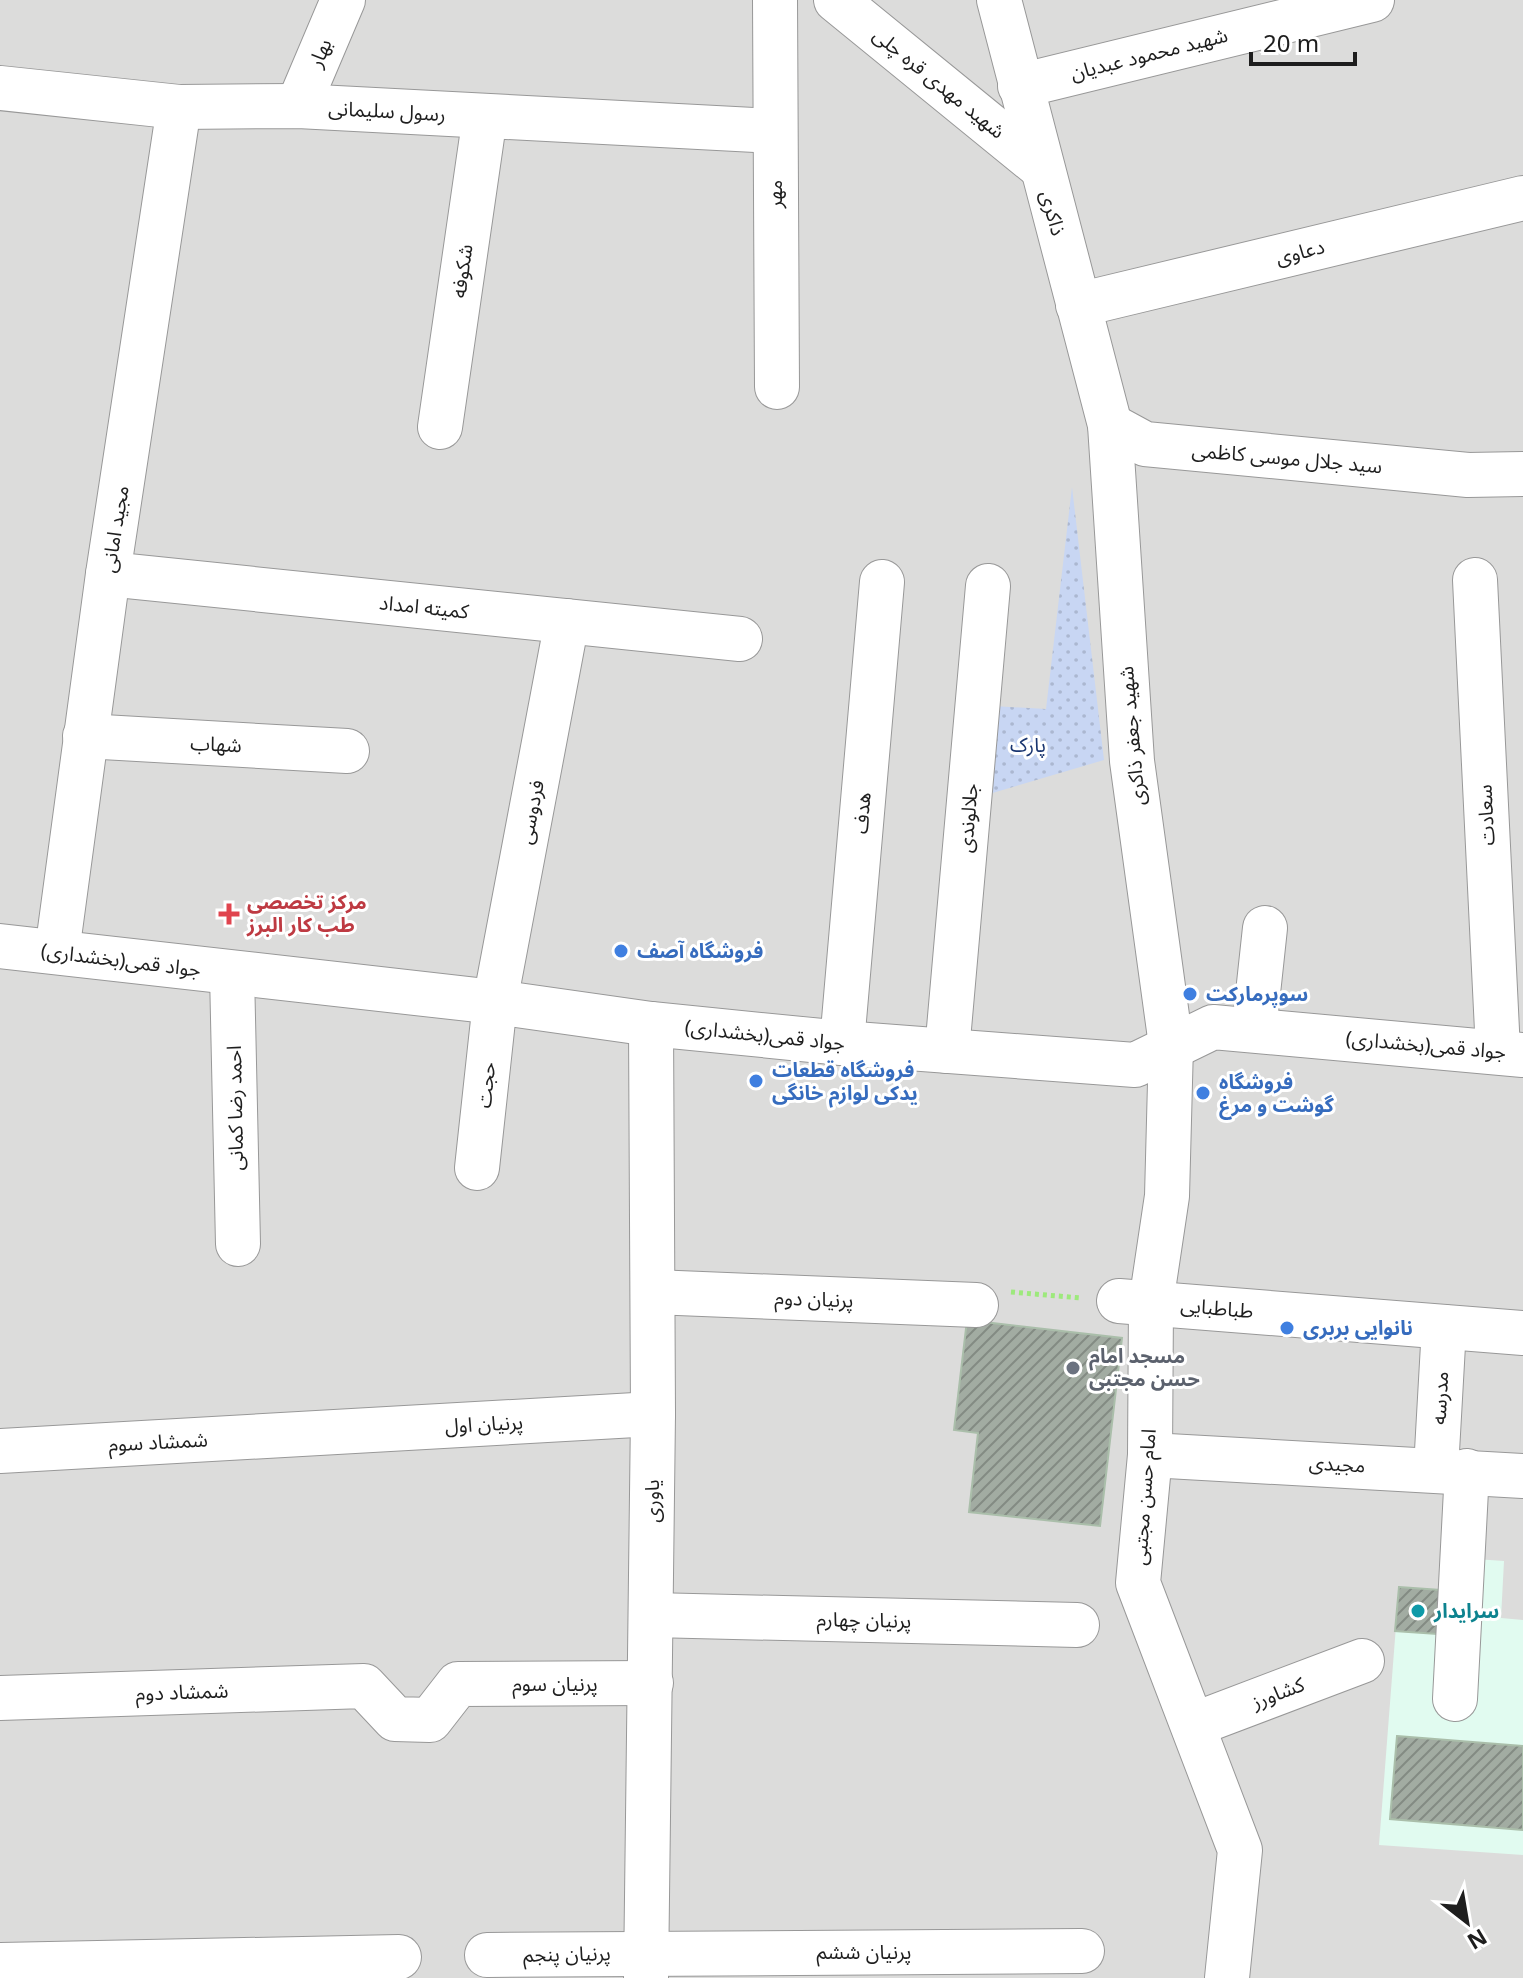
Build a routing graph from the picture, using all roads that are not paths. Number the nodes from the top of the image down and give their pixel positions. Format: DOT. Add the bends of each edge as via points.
graph roads {
  1 [pos="343,0"];
  2 [pos="775,0"];
  3 [pos="836,0"];
  4 [pos="999,0"];
  5 [pos="1372,0"];
  6 [pos="1020,86"];
  7 [pos="0,88"];
  8 [pos="298,106"];
  9 [pos="179,107"];
  10 [pos="485,116"];
  11 [pos="775,131"];
  12 [pos="1041,167"];
  13 [pos="1523,198"];
  14 [pos="1078,305"];
  15 [pos="777,387"];
  16 [pos="1110,425"];
  17 [pos="440,427"];
  18 [pos="1523,474"];
  19 [pos="1468,475"];
  20 [pos="1523,499"];
  21 [pos="108,574"];
  22 [pos="1475,580"];
  23 [pos="882,582"];
  24 [pos="988,586"];
  25 [pos="567,621"];
  26 [pos="740,639"];
  27 [pos="85,736"];
  28 [pos="347,751"];
  29 [pos="1265,928"];
  30 [pos="0,946"];
  31 [pos="57,952"];
  32 [pos="232,973"];
  33 [pos="495,1002"];
  34 [pos="651,1024"];
  35 [pos="1254,1030"];
  36 [pos="842,1043"];
  37 [pos="1171,1045"];
  38 [pos="947,1051"];
  39 [pos="1510,1053"];
  40 [pos="477,1168"];
  41 [pos="238,1244"];
  42 [pos="653,1292"];
  43 [pos="1135,1302"];
  44 [pos="976,1305"];
  45 [pos="1444,1327"];
  46 [pos="1523,1333"];
  47 [pos="653,1414"];
  48 [pos="316,1433"];
  49 [pos="0,1451"];
  50 [pos="1150,1455"];
  51 [pos="1452,1470"];
  52 [pos="1523,1476"];
  53 [pos="652,1615"];
  54 [pos="1077,1625"];
  55 [pos="1362,1661"];
  56 [pos="651,1683"];
  57 [pos="364,1686"];
  58 [pos="0,1698"];
  59 [pos="1455,1699"];
  60 [pos="1193,1725"];
  61 [pos="1082,1951"];
  62 [pos="487,1955"];
  63 [pos="399,1957"];
  64 [pos="0,1965"];
  65 [pos="646,1965"];
  66 [pos="1227,1978"];
  1 -- 8 [label="street, بهار"];
  2 -- 11 [label="street, مهر"];
  3 -- 12 [label="street, شهید مهدی قره چلی"];
  4 -- 6 [label="street, ذاکری"];
  5 -- 6 [label="street, شهید محمود عبدیان"];
  6 -- 12 [label="street, ذاکری"];
  7 -- 9 [label="street, رسول سلیمانی"];
  8 -- 9 [label="street, رسول سلیمانی"];
  8 -- 10 [label="street, رسول سلیمانی"];
  9 -- 21 [label="street, مجید امانی"];
  10 -- 11 [label="street, رسول سلیمانی"];
  10 -- 17 [label="street, شکوفه"];
  11 -- 15 [label="street, مهر"];
  12 -- 14 [label="street, ذاکری"];
  13 -- 14 [label="street, دعاوی"];
  14 -- 16 [label="street, ذاکری"];
  16 -- 19 [label="street, سید جلال موسی کاظمی" via="1145,444"];
  16 -- 37 [label="street, شهید جعفر ذاکری" via="1132,761"];
  18 -- 19 [label="street, سید جلال موسی کاظمی"];
  19 -- 20 [label="street, سید جلال موسی کاظمی"];
  21 -- 25 [label="street, کمیته امداد"];
  21 -- 27 [label="street, مجید امانی"];
  22 -- 39 [label="street, سعادت"];
  23 -- 36 [label="street, هدف"];
  24 -- 38 [label="street, جلالوندی"];
  25 -- 26 [label="street, کمیته امداد"];
  25 -- 33 [label="street, فردوسی"];
  27 -- 28 [label="street, شهاب"];
  27 -- 31 [label="street, مجید امانی"];
  29 -- 35 [label="street"];
  30 -- 31 [label="street, جواد قمی(بخشداری)"];
  31 -- 32 [label="street, جواد قمی(بخشداری)"];
  32 -- 33 [label="street, جواد قمی(بخشداری)"];
  32 -- 41 [label="street, احمد رضا کمانی"];
  33 -- 34 [label="street, جواد قمی(بخشداری)"];
  33 -- 40 [label="street, حجت"];
  34 -- 36 [label="street, جواد قمی(بخشداری)"];
  34 -- 42 [label="street, یاوری"];
  35 -- 37 [label="street, جواد قمی(بخشداری)" via="1213,1027"];
  35 -- 39 [label="street, جواد قمی(بخشداری)"];
  36 -- 38 [label="street, جواد قمی(بخشداری)"];
  37 -- 38 [label="street, جواد قمی(بخشداری)" via="1135,1065"];
  37 -- 43 [label="street, امام حسن مجتبی" via="1167,1196"];
  42 -- 44 [label="street, پرنیان دوم"];
  42 -- 47 [label="street, یاوری"];
  43 -- 45 [label="street, طباطبایی"];
  43 -- 50 [label="street, امام حسن مجتبی"];
  45 -- 46 [label="street, طباطبایی"];
  45 -- 51 [label="street, مدرسه"];
  47 -- 48 [label="street, پرنیان اول"];
  47 -- 53 [label="street, یاوری"];
  48 -- 49 [label="street, شمشاد سوم"];
  50 -- 51 [label="street, مجیدی"];
  50 -- 60 [label="street, امام حسن مجتبی" via="1138,1583"];
  51 -- 52 [label="street, مجیدی"];
  51 -- 59 [label="street, مدرسه"];
  53 -- 54 [label="street, پرنیان چهارم"];
  53 -- 56 [label="street, یاوری"];
  55 -- 60 [label="street, کشاورز"];
  56 -- 57 [label="street, پرنیان سوم" via="458,1684 430,1720 395,1719"];
  56 -- 65 [label="street, یاوری"];
  57 -- 58 [label="street, شمشاد دوم"];
  60 -- 66 [label="street, امام حسن مجتبی" via="1240,1850"];
  61 -- 65 [label="street, پرنیان ششم"];
  62 -- 65 [label="street, پرنیان پنجم"];
  63 -- 64 [label="street"];
}
